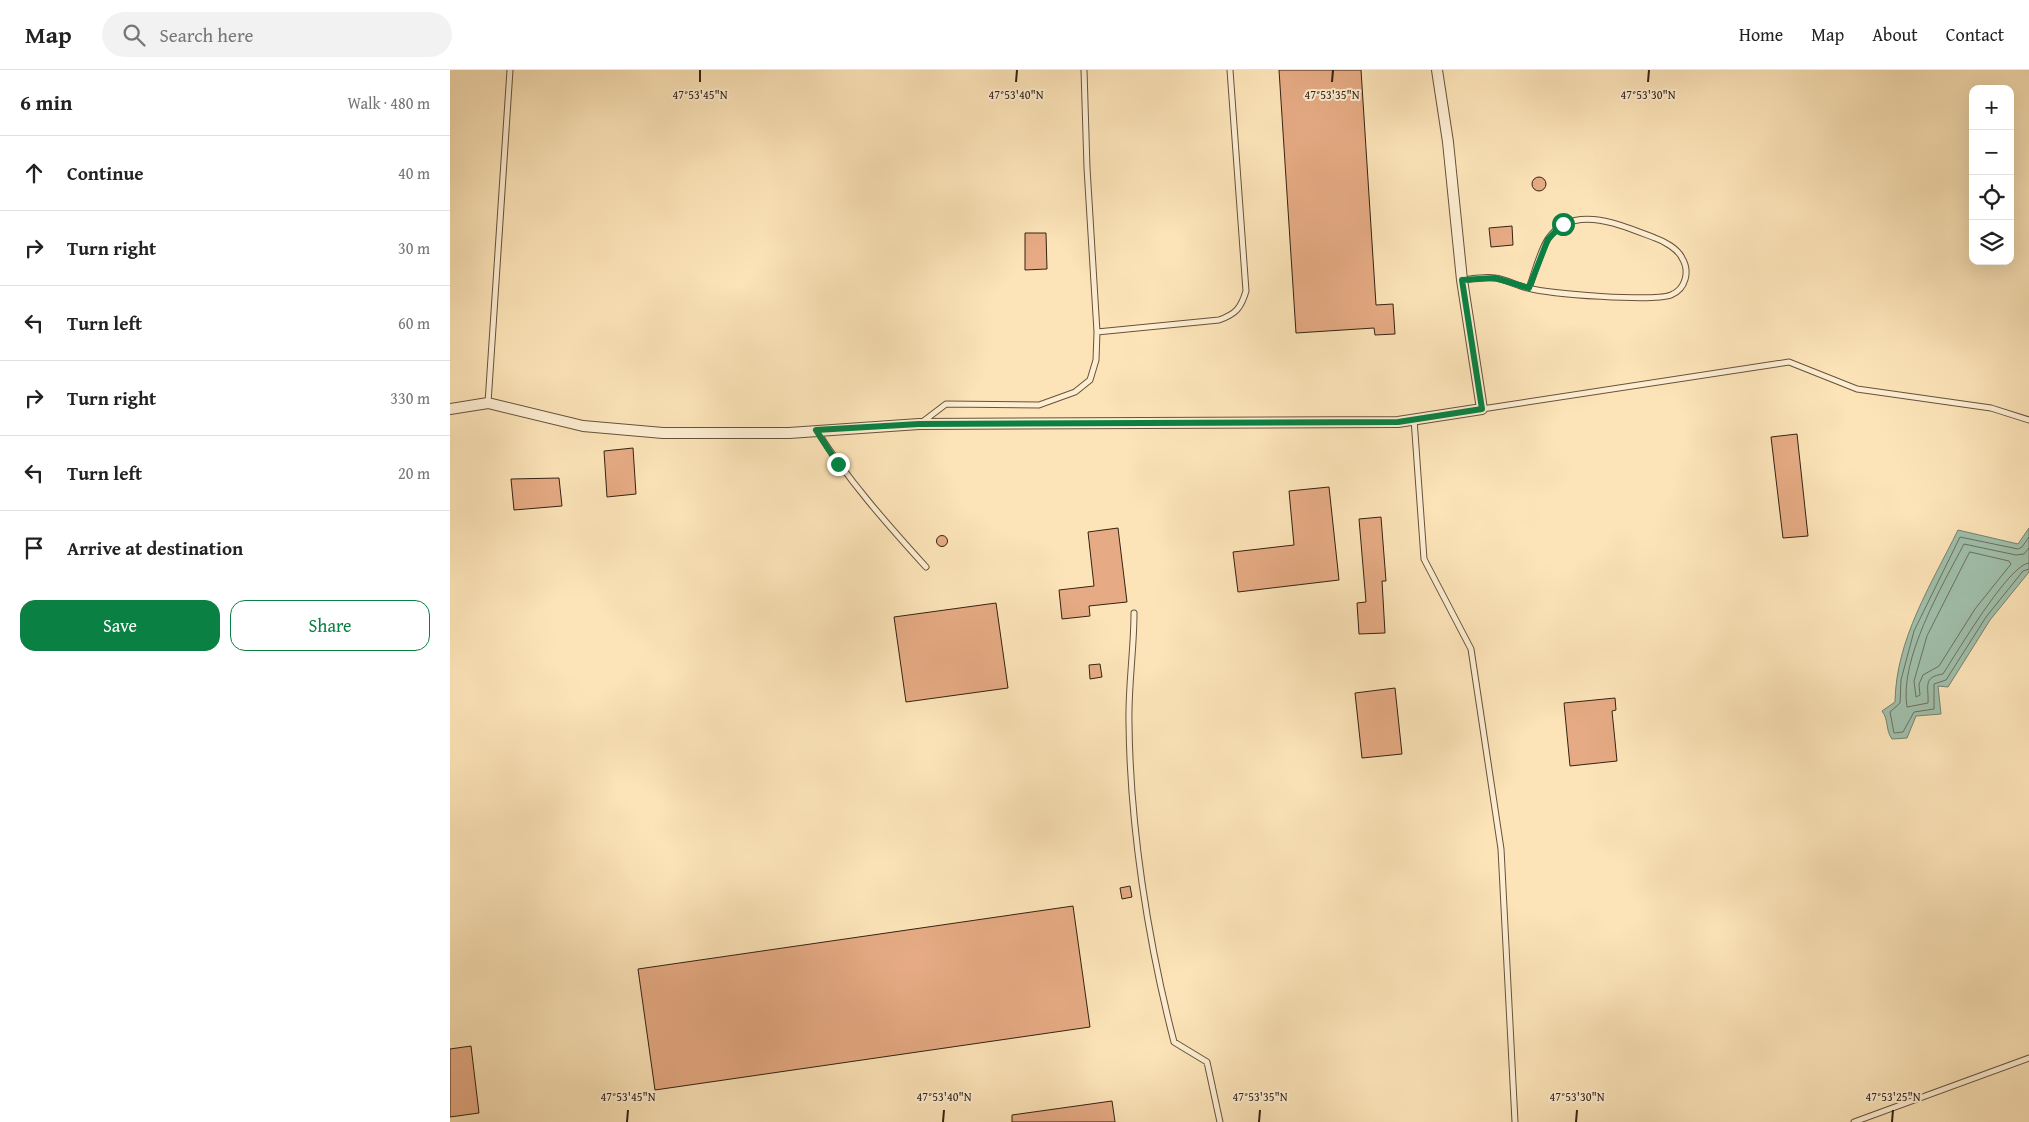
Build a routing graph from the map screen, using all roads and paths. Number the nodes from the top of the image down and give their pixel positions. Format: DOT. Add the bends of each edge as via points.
graph roads {
  1 [pos="510,70"];
  2 [pos="1084,70"];
  3 [pos="1230,70"];
  4 [pos="1437,70"];
  5 [pos="1462,280"];
  6 [pos="1529,288"];
  7 [pos="1097,332"];
  8 [pos="488,403"];
  9 [pos="450,409"];
  10 [pos="1482,409"];
  11 [pos="1414,419"];
  12 [pos="2029,420"];
  13 [pos="919,424"];
  14 [pos="816,430"];
  15 [pos="926,567"];
  16 [pos="1134,613"];
  17 [pos="2029,1058"];
  18 [pos="1220,1122"];
  19 [pos="1515,1122"];
  20 [pos="1854,1122"];
  1 -- 8 [label="lane"];
  2 -- 7 [label="lane"];
  3 -- 7 [label="lane" via="1246,291 1241,305 1233,315 1219,320"];
  4 -- 5 [label="street"];
  5 -- 6 [label="lane" via="1495,278"];
  5 -- 10 [label="street"];
  6 -- 6 [label="lane" via="1636,298 1670,296 1681,289 1686,280 1686,267 1682,256 1662,240 1610,221 1583,219 1563,224 1548,239"];
  7 -- 13 [label="lane" via="1096,360 1090,380 1075,392 1039,405 946,404"];
  8 -- 9 [label="street"];
  8 -- 14 [label="street" via="583,426 663,433"];
  10 -- 11 [label="street"];
  10 -- 12 [label="lane" via="1789,362 1857,389 1991,408"];
  11 -- 13 [label="street" via="1388,422"];
  11 -- 19 [label="lane" via="1424,559 1470,649 1501,849"];
  13 -- 14 [label="street"];
  14 -- 15 [label="lane" via="838,464"];
  16 -- 18 [label="lane" via="1128,722 1132,804 1153,949 1174,1042 1207,1062"];
  17 -- 20 [label="lane"];
}
